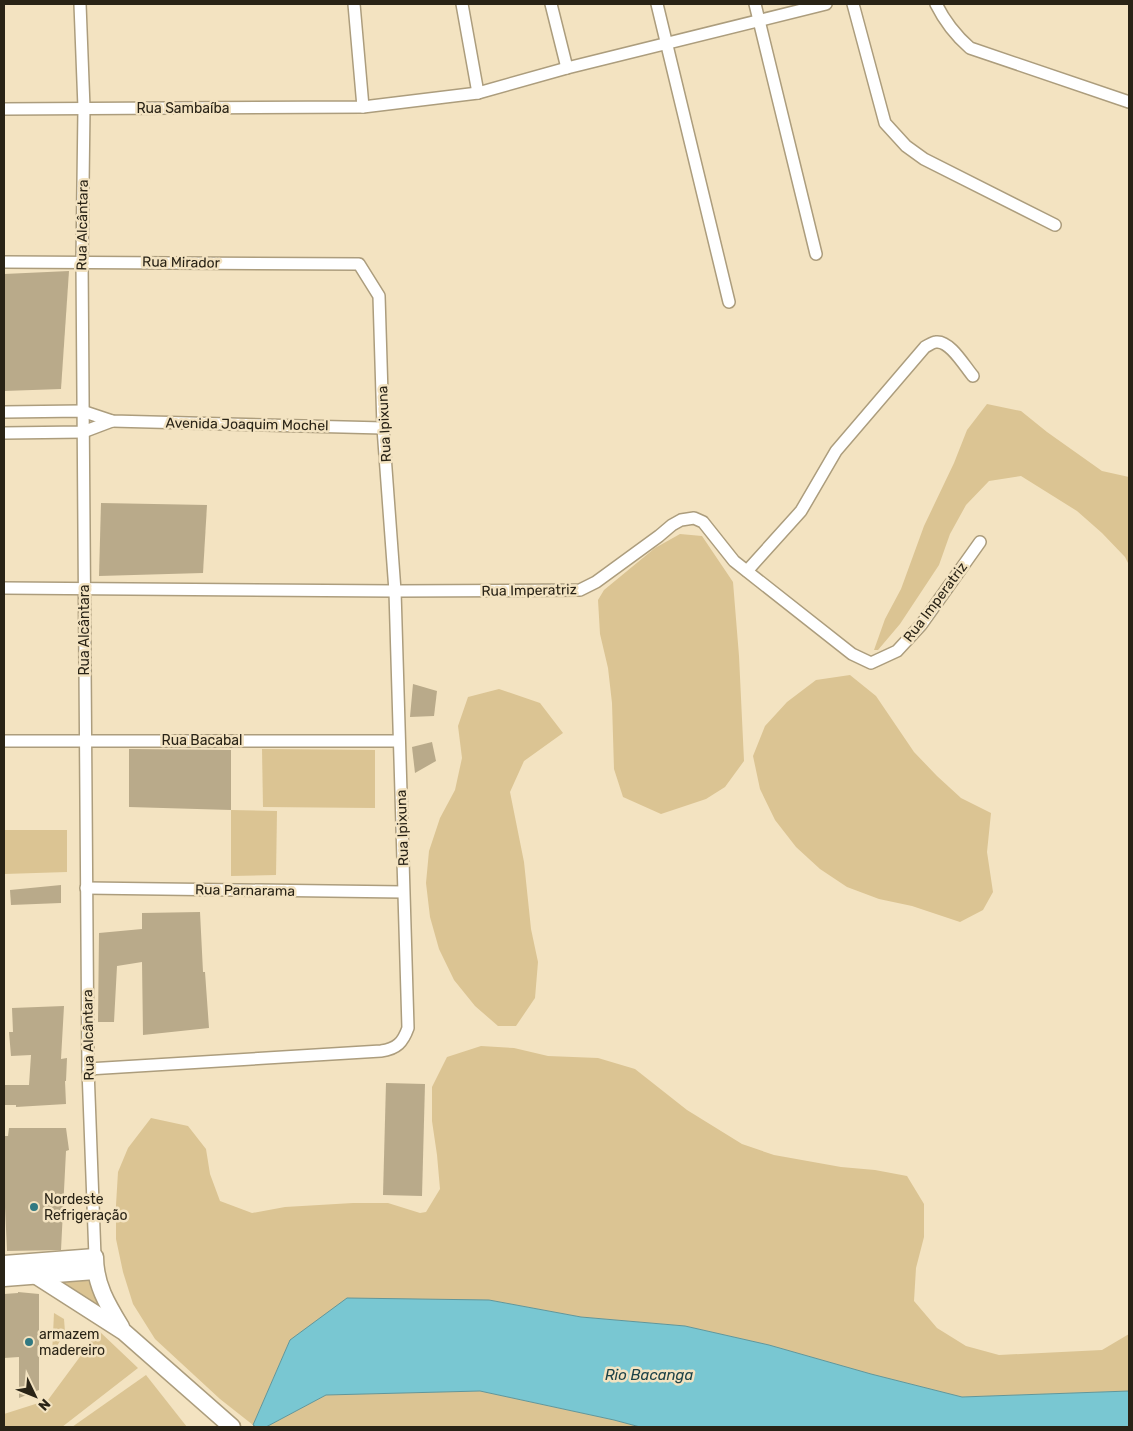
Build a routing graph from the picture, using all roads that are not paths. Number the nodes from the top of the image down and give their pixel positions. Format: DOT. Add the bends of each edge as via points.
graph roads {
  1 [pos="80,4"];
  2 [pos="354,4"];
  3 [pos="462,4"];
  4 [pos="551,4"];
  5 [pos="657,4"];
  6 [pos="754,4"];
  7 [pos="826,4"];
  8 [pos="853,4"];
  9 [pos="936,4"];
  10 [pos="758,21"];
  11 [pos="667,43"];
  12 [pos="568,68"];
  13 [pos="478,93"];
  14 [pos="1129,102"];
  15 [pos="363,107"];
  16 [pos="84,108"];
  17 [pos="4,109"];
  18 [pos="1055,225"];
  19 [pos="816,254"];
  20 [pos="82,261"];
  21 [pos="4,262"];
  22 [pos="379,296"];
  23 [pos="729,302"];
  24 [pos="972,376"];
  25 [pos="82,411"];
  26 [pos="4,412"];
  27 [pos="112,421"];
  28 [pos="383,428"];
  29 [pos="83,432"];
  30 [pos="4,433"];
  31 [pos="980,542"];
  32 [pos="747,571"];
  33 [pos="84,587"];
  34 [pos="4,588"];
  35 [pos="395,591"];
  36 [pos="4,741"];
  37 [pos="85,741"];
  38 [pos="399,741"];
  39 [pos="86,888"];
  40 [pos="403,892"];
  41 [pos="88,1069"];
  42 [pos="4,1264"];
  43 [pos="95,1264"];
  44 [pos="35,1275"];
  45 [pos="4,1278"];
  46 [pos="124,1332"];
  47 [pos="232,1427"];
  1 -- 16 [label="street, Rua Alcântara"];
  2 -- 15 [label="street"];
  3 -- 13 [label="street"];
  4 -- 12 [label="street"];
  5 -- 11 [label="street"];
  6 -- 10 [label="street"];
  7 -- 10 [label="street, Rua Sambaíba"];
  8 -- 18 [label="street" via="885,123 906,146 924,159"];
  9 -- 14 [label="street" via="956,36 970,48"];
  10 -- 11 [label="street, Rua Sambaíba"];
  10 -- 19 [label="street"];
  11 -- 12 [label="street, Rua Sambaíba"];
  11 -- 23 [label="street"];
  12 -- 13 [label="street, Rua Sambaíba"];
  13 -- 15 [label="street, Rua Sambaíba"];
  15 -- 16 [label="street, Rua Sambaíba"];
  16 -- 17 [label="street, Rua Sambaíba"];
  16 -- 20 [label="street, Rua Alcântara"];
  20 -- 21 [label="street, Rua Mirador"];
  20 -- 22 [label="street, Rua Mirador" via="359,264"];
  20 -- 25 [label="street, Rua Alcântara"];
  22 -- 28 [label="street, Rua Ipixuna"];
  24 -- 32 [label="street" via="944,343 936,342 926,347 836,451 800,511"];
  25 -- 26 [label="street, Avenida Joaquim Mochel"];
  25 -- 27 [label="street, Avenida Joaquim Mochel"];
  25 -- 29 [label="street, Rua Alcântara"];
  27 -- 28 [label="street, Avenida Joaquim Mochel"];
  27 -- 29 [label="street, Avenida Joaquim Mochel"];
  28 -- 35 [label="street, Rua Ipixuna"];
  29 -- 30 [label="street, Avenida Joaquim Mochel"];
  29 -- 33 [label="street, Rua Alcântara"];
  31 -- 32 [label="street, Rua Imperatriz" via="921,625 897,651 870,663 852,654"];
  32 -- 35 [label="street, Rua Imperatriz" via="734,561 702,522 689,518 672,525 596,582 580,590"];
  33 -- 34 [label="street, Rua Imperatriz"];
  33 -- 35 [label="street, Rua Imperatriz"];
  33 -- 37 [label="street, Rua Alcântara"];
  35 -- 38 [label="street, Rua Ipixuna"];
  36 -- 37 [label="street, Rua Bacabal"];
  37 -- 38 [label="street, Rua Bacabal"];
  37 -- 39 [label="street, Rua Alcântara"];
  38 -- 40 [label="street, Rua Ipixuna"];
  39 -- 40 [label="street, Rua Parnarama"];
  39 -- 41 [label="street, Rua Alcântara"];
  40 -- 41 [label="street, Rua Ipixuna" via="408,1028 405,1038 392,1050"];
  41 -- 43 [label="street, Rua Alcântara"];
  42 -- 43 [label="main road"];
  43 -- 44 [label="main road"];
  43 -- 46 [label="main road" via="106,1303"];
  44 -- 45 [label="main road"];
  44 -- 46 [label="main road"];
  46 -- 47 [label="main road"];
}
